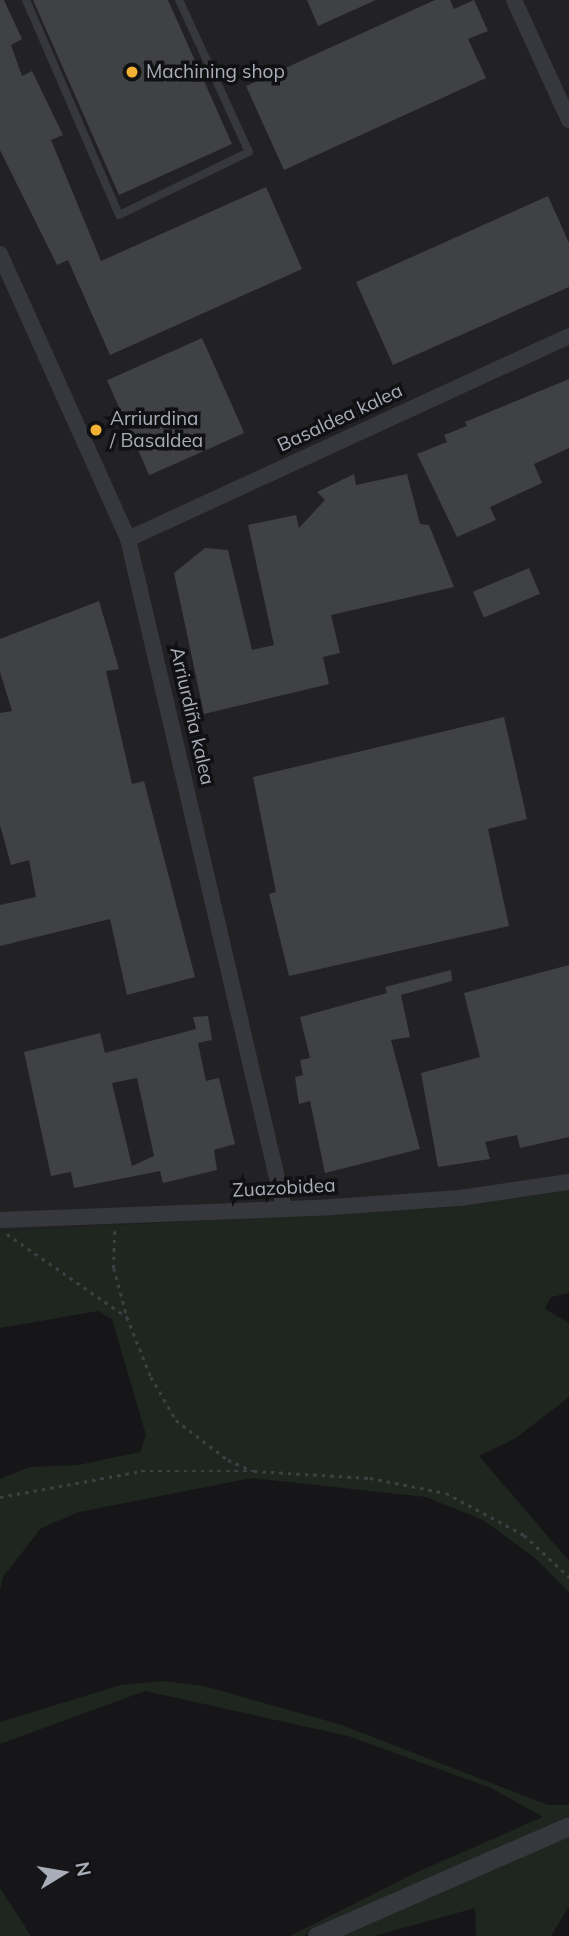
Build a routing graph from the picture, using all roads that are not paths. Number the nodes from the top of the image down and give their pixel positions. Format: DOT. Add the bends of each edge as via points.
graph roads {
  1 [pos="26,0"];
  2 [pos="179,0"];
  3 [pos="514,0"];
  4 [pos="569,120"];
  5 [pos="0,254"];
  6 [pos="569,336"];
  7 [pos="128,539"];
  8 [pos="569,1182"];
  9 [pos="284,1208"];
  10 [pos="2,1224"];
  11 [pos="569,1826"];
  12 [pos="317,1936"];
  1 -- 2 [label="lane" via="119,215 249,152"];
  3 -- 4 [label="street"];
  5 -- 7 [label="street, Arriurdiña kalea"];
  6 -- 7 [label="street, Basaldea kalea"];
  7 -- 9 [label="street, Arriurdiña kalea"];
  8 -- 9 [label="street, Zuazobidea" via="460,1198"];
  9 -- 10 [label="street, Zuazobidea"];
  11 -- 12 [label="street"];
}
